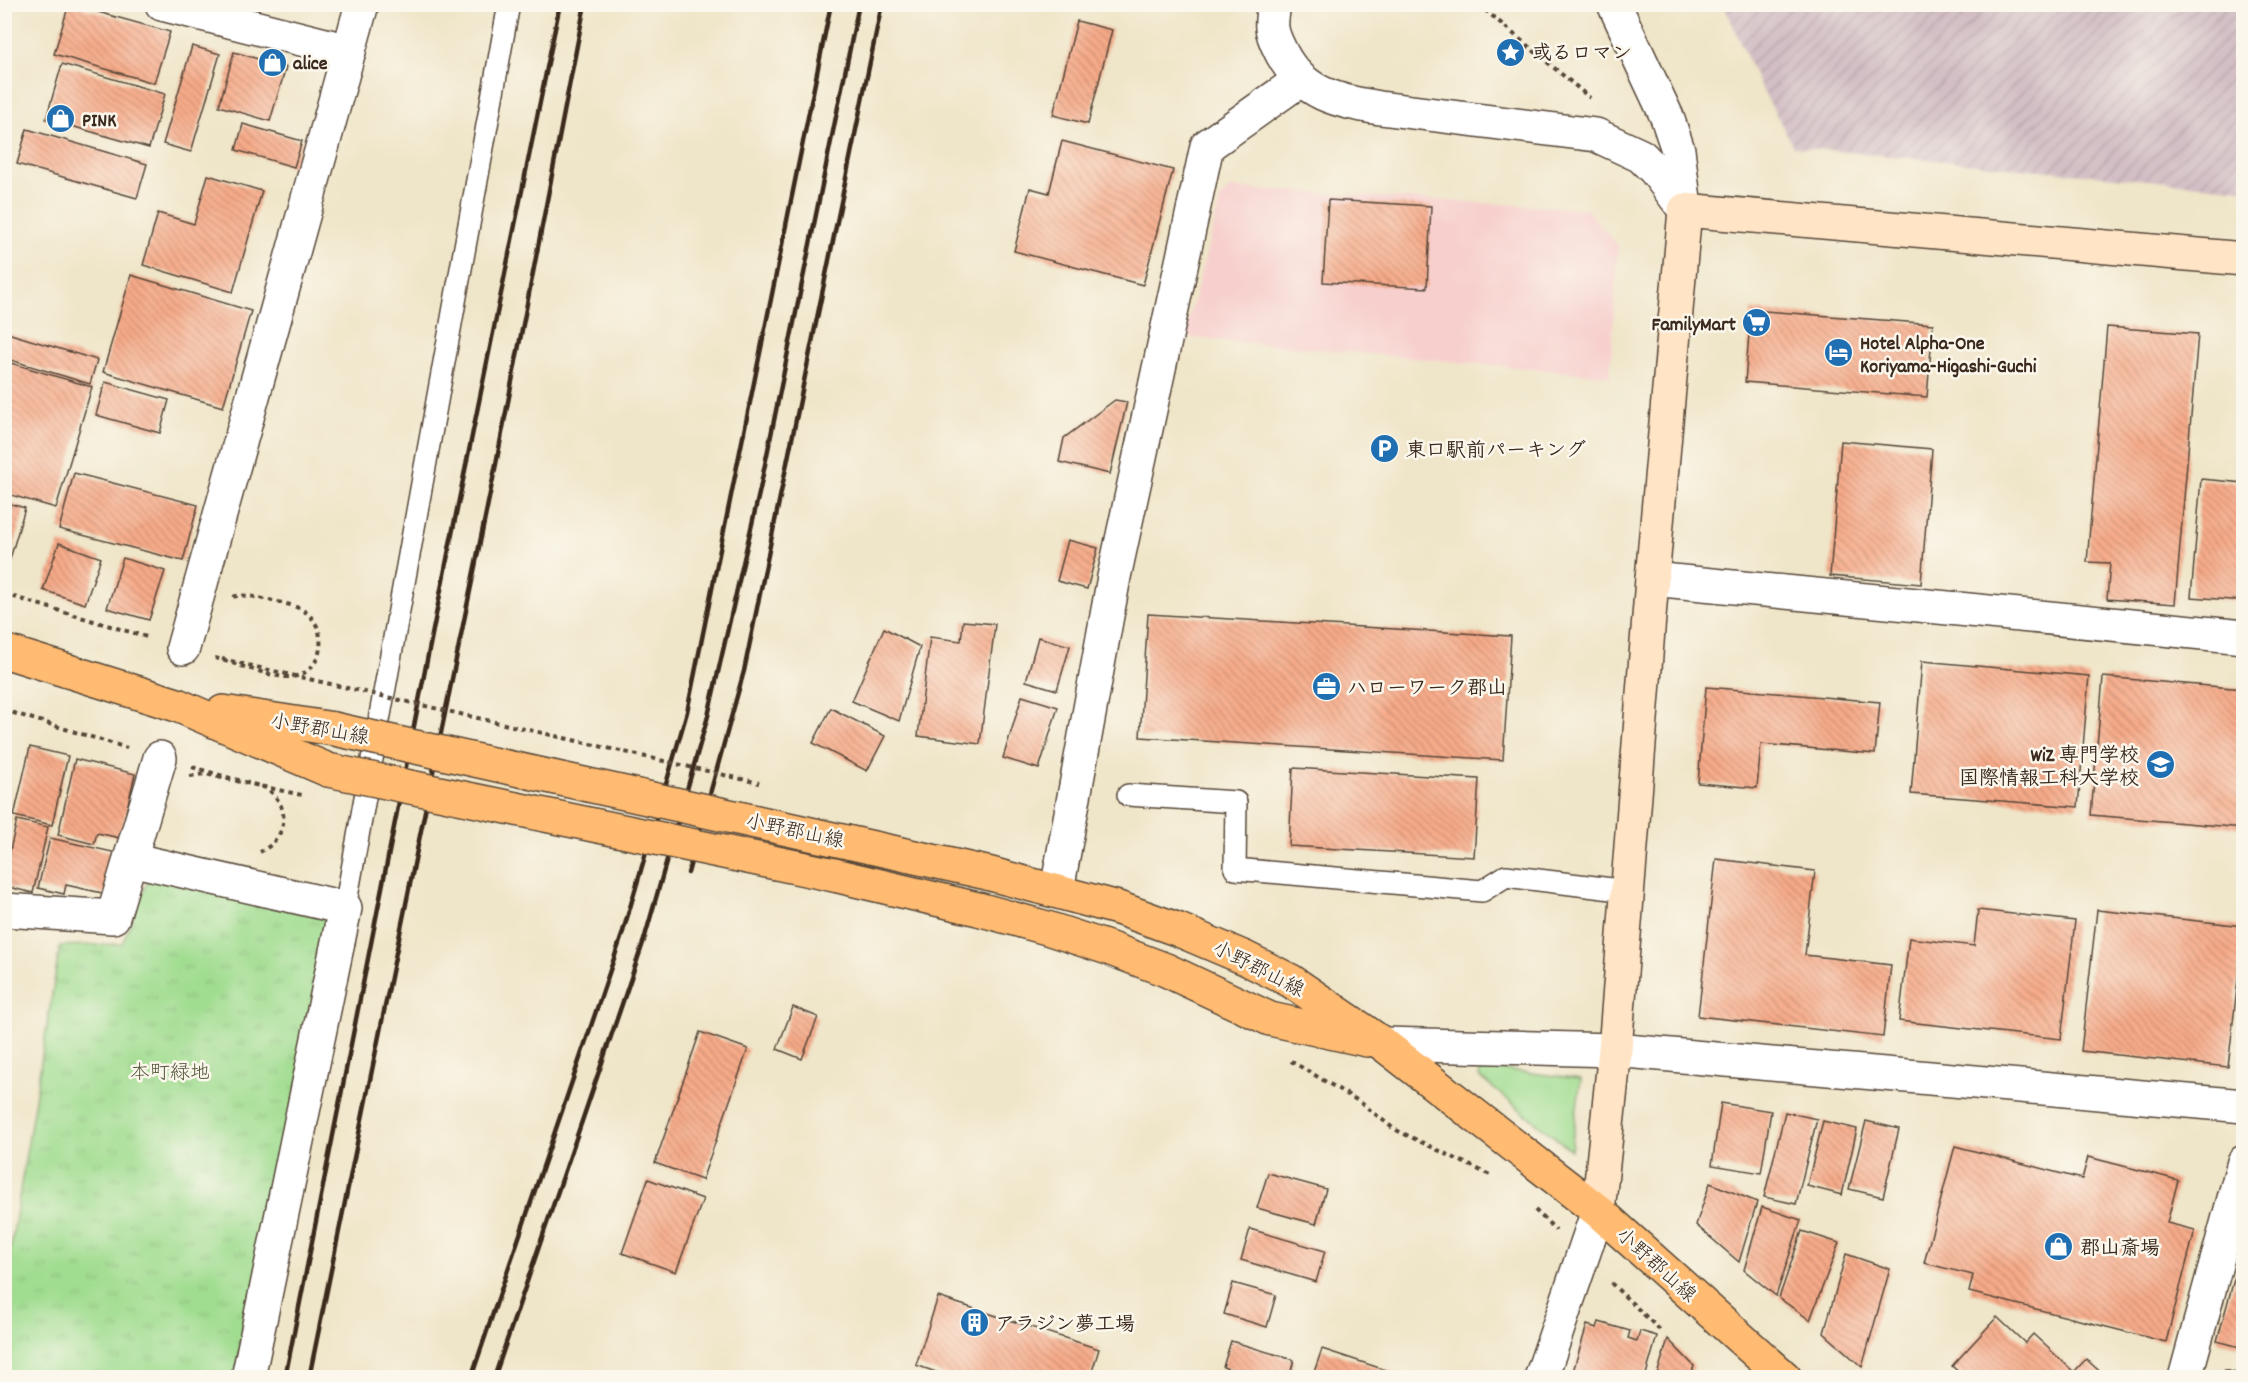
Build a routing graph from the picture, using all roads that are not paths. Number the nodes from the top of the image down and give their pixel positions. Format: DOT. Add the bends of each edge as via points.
graph roads {
  1 [pos="162,4"];
  2 [pos="362,4"];
  3 [pos="510,4"];
  4 [pos="1274,4"];
  5 [pos="1614,4"];
  6 [pos="349,51"];
  7 [pos="1300,80"];
  8 [pos="1685,210"];
  9 [pos="2244,259"];
  10 [pos="1652,579"];
  11 [pos="2244,637"];
  12 [pos="183,648"];
  13 [pos="4,651"];
  14 [pos="177,705"];
  15 [pos="160,758"];
  16 [pos="1128,795"];
  17 [pos="130,859"];
  18 [pos="1057,890"];
  19 [pos="1628,891"];
  20 [pos="345,908"];
  21 [pos="4,910"];
  22 [pos="1383,1044"];
  23 [pos="1615,1050"];
  24 [pos="2244,1106"];
  25 [pos="2244,1162"];
  26 [pos="1598,1211"];
  27 [pos="248,1377"];
  28 [pos="1541,1377"];
  29 [pos="1785,1377"];
  30 [pos="2185,1377"];
  1 -- 6 [label="street"];
  2 -- 6 [label="street"];
  3 -- 20 [label="lane"];
  4 -- 7 [label="street" via="1272,29 1276,41"];
  5 -- 8 [label="street" via="1667,117 1678,150"];
  6 -- 12 [label="street"];
  7 -- 8 [label="street" via="1346,103 1596,135 1641,156"];
  7 -- 18 [label="street" via="1207,146 1114,577"];
  8 -- 9 [label="street"];
  8 -- 10 [label="street"];
  10 -- 11 [label="street"];
  10 -- 19 [label="street"];
  13 -- 14 [label="main road, 小野郡山線"];
  14 -- 18 [label="main road, 小野郡山線, bridge" via="334,729"];
  14 -- 22 [label="main road, 小野郡山線, bridge" via="328,770 834,875 978,909 1108,948 1166,970 1270,1019"];
  15 -- 17 [label="street"];
  16 -- 19 [label="lane" via="1236,802 1235,868 1482,891 1506,876"];
  17 -- 20 [label="street"];
  17 -- 21 [label="street" via="113,917"];
  18 -- 22 [label="main road, 小野郡山線" via="1179,930 1245,958 1291,981"];
  19 -- 23 [label="street"];
  20 -- 27 [label="street"];
  22 -- 23 [label="street"];
  22 -- 26 [label="main road, 小野郡山線"];
  23 -- 24 [label="street"];
  23 -- 26 [label="street"];
  25 -- 30 [label="street"];
  26 -- 28 [label="street"];
  26 -- 29 [label="main road, 小野郡山線"];
}
